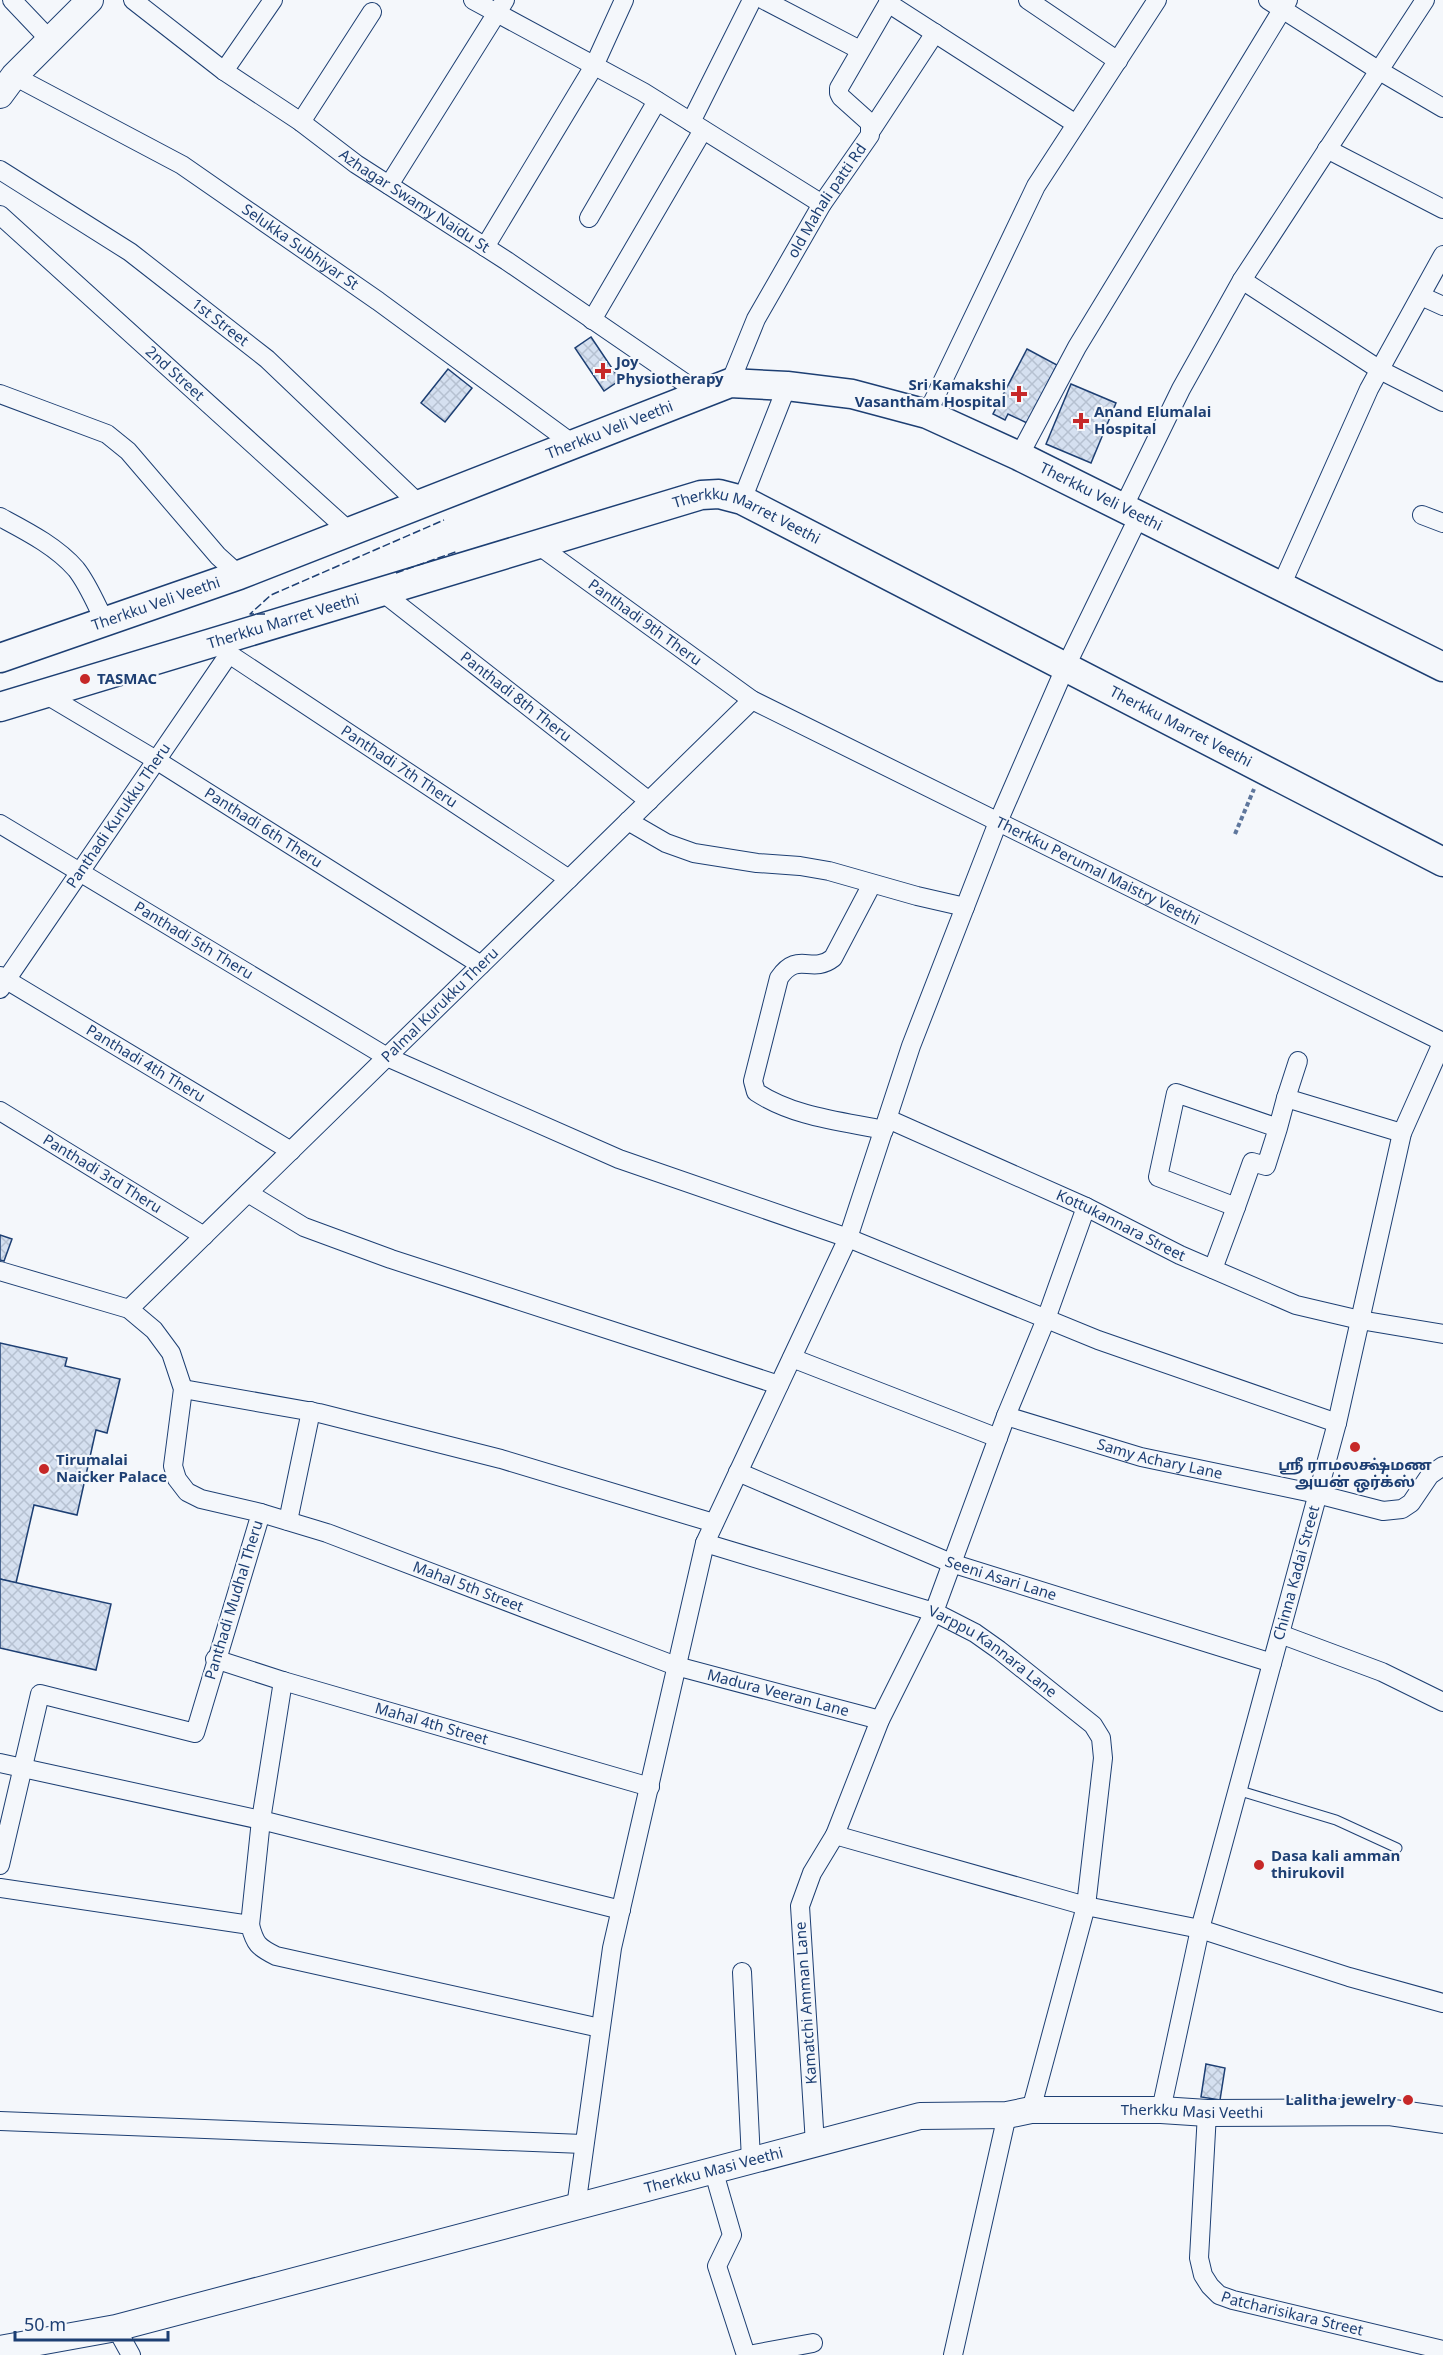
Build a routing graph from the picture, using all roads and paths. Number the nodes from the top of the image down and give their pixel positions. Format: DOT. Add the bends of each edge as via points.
graph roads {
  1 [pos="12,0"];
  2 [pos="90,0"];
  3 [pos="133,0"];
  4 [pos="273,0"];
  5 [pos="473,0"];
  6 [pos="624,0"];
  7 [pos="752,0"];
  8 [pos="764,0"];
  9 [pos="1028,0"];
  10 [pos="1157,0"];
  11 [pos="1425,0"];
  12 [pos="889,1"];
  13 [pos="1279,3"];
  14 [pos="501,7"];
  15 [pos="372,12"];
  16 [pos="935,33"];
  17 [pos="49,39"];
  18 [pos="860,50"];
  19 [pos="1118,61"];
  20 [pos="594,66"];
  21 [pos="1378,70"];
  22 [pos="224,71"];
  23 [pos="7,85"];
  24 [pos="657,101"];
  25 [pos="1443,108"];
  26 [pos="301,122"];
  27 [pos="1076,124"];
  28 [pos="697,126"];
  29 [pos="872,129"];
  30 [pos="1327,149"];
  31 [pos="0,170"];
  32 [pos="389,185"];
  33 [pos="822,204"];
  34 [pos="1443,209"];
  35 [pos="0,215"];
  36 [pos="589,218"];
  37 [pos="484,247"];
  38 [pos="1443,255"];
  39 [pos="1242,280"];
  40 [pos="1420,296"];
  41 [pos="1443,306"];
  42 [pos="592,320"];
  43 [pos="1380,370"];
  44 [pos="730,383"];
  45 [pos="787,386"];
  46 [pos="0,394"];
  47 [pos="701,394"];
  48 [pos="1443,402"];
  49 [pos="927,414"];
  50 [pos="573,444"];
  51 [pos="1019,456"];
  52 [pos="742,500"];
  53 [pos="419,504"];
  54 [pos="1131,512"];
  55 [pos="1422,515"];
  56 [pos="0,517"];
  57 [pos="1443,523"];
  58 [pos="350,532"];
  59 [pos="538,545"];
  60 [pos="239,575"];
  61 [pos="1281,586"];
  62 [pos="382,592"];
  63 [pos="105,622"];
  64 [pos="226,647"];
  65 [pos="1,657"];
  66 [pos="1443,667"];
  67 [pos="1065,668"];
  68 [pos="45,694"];
  69 [pos="752,700"];
  70 [pos="0,707"];
  71 [pos="156,760"];
  72 [pos="1262,769"];
  73 [pos="649,801"];
  74 [pos="628,821"];
  75 [pos="998,822"];
  76 [pos="0,824"];
  77 [pos="1235,834"];
  78 [pos="1443,862"];
  79 [pos="80,872"];
  80 [pos="569,879"];
  81 [pos="872,884"];
  82 [pos="965,907"];
  83 [pos="481,965"];
  84 [pos="2,982"];
  85 [pos="1443,1041"];
  86 [pos="387,1057"];
  87 [pos="1298,1061"];
  88 [pos="1286,1098"];
  89 [pos="0,1111"];
  90 [pos="886,1124"];
  91 [pos="1278,1128"];
  92 [pos="1402,1133"];
  93 [pos="291,1151"];
  94 [pos="248,1192"];
  95 [pos="1086,1207"];
  96 [pos="1236,1207"];
  97 [pos="204,1236"];
  98 [pos="848,1238"];
  99 [pos="1213,1269"];
  100 [pos="0,1271"];
  101 [pos="129,1309"];
  102 [pos="1046,1319"];
  103 [pos="1360,1320"];
  104 [pos="1443,1334"];
  105 [pos="792,1358"];
  106 [pos="779,1385"];
  107 [pos="183,1389"];
  108 [pos="311,1412"];
  109 [pos="1006,1416"];
  110 [pos="1337,1423"];
  111 [pos="998,1438"];
  112 [pos="1443,1466"];
  113 [pos="738,1472"];
  114 [pos="1317,1494"];
  115 [pos="261,1513"];
  116 [pos="288,1521"];
  117 [pos="714,1523"];
  118 [pos="705,1543"];
  119 [pos="951,1563"];
  120 [pos="934,1612"];
  121 [pos="1280,1634"];
  122 [pos="215,1659"];
  123 [pos="1272,1663"];
  124 [pos="676,1666"];
  125 [pos="283,1681"];
  126 [pos="1443,1702"];
  127 [pos="880,1720"];
  128 [pos="0,1763"];
  129 [pos="22,1769"];
  130 [pos="650,1787"];
  131 [pos="1237,1790"];
  132 [pos="261,1820"];
  133 [pos="835,1835"];
  134 [pos="1397,1848"];
  135 [pos="0,1865"];
  136 [pos="0,1888"];
  137 [pos="1086,1906"];
  138 [pos="621,1910"];
  139 [pos="250,1925"];
  140 [pos="1200,1929"];
  141 [pos="742,1972"];
  142 [pos="1443,2003"];
  143 [pos="600,2028"];
  144 [pos="1161,2110"];
  145 [pos="1019,2112"];
  146 [pos="1207,2113"];
  147 [pos="1443,2120"];
  148 [pos="0,2121"];
  149 [pos="583,2144"];
  150 [pos="815,2144"];
  151 [pos="751,2160"];
  152 [pos="713,2169"];
  153 [pos="576,2207"];
  154 [pos="116,2328"];
  155 [pos="813,2343"];
  156 [pos="0,2349"];
  157 [pos="1443,2350"];
  158 [pos="131,2355"];
  159 [pos="747,2355"];
  160 [pos="953,2355"];
  1 -- 17 [label="street"];
  2 -- 17 [label="main road"];
  3 -- 22 [label="street, Azhagar Swamy Naidu St"];
  4 -- 22 [label="street"];
  5 -- 14 [label="street"];
  6 -- 20 [label="street"];
  7 -- 28 [label="street"];
  8 -- 18 [label="street"];
  9 -- 19 [label="street"];
  10 -- 19 [label="street"];
  11 -- 21 [label="street"];
  12 -- 16 [label="street"];
  12 -- 18 [label="street, old Mahali patti Rd"];
  13 -- 21 [label="street"];
  13 -- 51 [label="street" via="1077,347"];
  14 -- 20 [label="street"];
  14 -- 32 [label="street"];
  15 -- 26 [label="street"];
  16 -- 27 [label="street"];
  16 -- 29 [label="street"];
  17 -- 23 [label="main road"];
  18 -- 29 [label="street, old Mahali patti Rd" via="838,93"];
  19 -- 27 [label="street"];
  20 -- 24 [label="street"];
  20 -- 37 [label="street"];
  21 -- 25 [label="street"];
  21 -- 30 [label="street"];
  22 -- 26 [label="street, Azhagar Swamy Naidu St"];
  23 -- 50 [label="street, Selukka Subhiyar St" via="182,165 378,301"];
  24 -- 28 [label="street"];
  24 -- 36 [label="street"];
  26 -- 32 [label="street, Azhagar Swamy Naidu St"];
  27 -- 49 [label="street" via="1036,186"];
  28 -- 33 [label="street"];
  28 -- 42 [label="street"];
  29 -- 33 [label="street, old Mahali patti Rd" via="867,142"];
  30 -- 34 [label="street"];
  30 -- 39 [label="street"];
  31 -- 53 [label="street, 1st Street" via="130,252 267,359"];
  32 -- 37 [label="street, Azhagar Swamy Naidu St"];
  33 -- 44 [label="street, old Mahali patti Rd" via="756,319"];
  35 -- 58 [label="street, 2nd Street"];
  37 -- 42 [label="street, Azhagar Swamy Naidu St"];
  38 -- 40 [label="street"];
  39 -- 43 [label="street"];
  39 -- 54 [label="street" via="1181,389"];
  40 -- 41 [label="street"];
  40 -- 43 [label="street"];
  42 -- 47 [label="street, Azhagar Swamy Naidu St"];
  43 -- 48 [label="street"];
  43 -- 61 [label="street"];
  44 -- 45 [label="main road, Therkku Veli Veethi"];
  44 -- 47 [label="main road, Therkku Veli Veethi"];
  45 -- 49 [label="main road, Therkku Veli Veethi" via="852,394"];
  45 -- 52 [label="street"];
  46 -- 60 [label="street" via="106,434 128,451"];
  47 -- 50 [label="main road, Therkku Veli Veethi"];
  49 -- 51 [label="main road, Therkku Veli Veethi"];
  50 -- 53 [label="main road, Therkku Veli Veethi"];
  51 -- 54 [label="main road, Therkku Veli Veethi"];
  52 -- 59 [label="main road, Therkku Marret Veethi" via="701,495"];
  52 -- 67 [label="main road, Therkku Marret Veethi"];
  53 -- 58 [label="main road, Therkku Veli Veethi"];
  54 -- 61 [label="main road, Therkku Veli Veethi"];
  54 -- 67 [label="street"];
  55 -- 57 [label="street"];
  56 -- 63 [label="street" via="62,555 86,585"];
  58 -- 60 [label="main road, Therkku Veli Veethi"];
  59 -- 62 [label="main road, Therkku Marret Veethi"];
  59 -- 69 [label="street, Panthadi 9th Theru"];
  60 -- 63 [label="main road, Therkku Veli Veethi"];
  61 -- 66 [label="main road, Therkku Veli Veethi"];
  62 -- 64 [label="main road, Therkku Marret Veethi"];
  62 -- 73 [label="street, Panthadi 8th Theru"];
  63 -- 65 [label="main road, Therkku Veli Veethi"];
  64 -- 68 [label="main road, Therkku Marret Veethi"];
  64 -- 71 [label="street, Panthadi Kurukku Theru"];
  64 -- 80 [label="street, Panthadi 7th Theru"];
  67 -- 72 [label="main road, Therkku Marret Veethi"];
  67 -- 75 [label="street"];
  68 -- 70 [label="main road, Therkku Marret Veethi"];
  68 -- 71 [label="street, Panthadi 6th Theru"];
  69 -- 73 [label="street, Palmal Kurukku Theru"];
  69 -- 75 [label="street, Therkku Perumal Maistry Veethi"];
  71 -- 79 [label="street, Panthadi Kurukku Theru"];
  71 -- 83 [label="street, Panthadi 6th Theru"];
  72 -- 77 [label="path"];
  72 -- 78 [label="main road, Therkku Marret Veethi"];
  73 -- 74 [label="street, Palmal Kurukku Theru"];
  74 -- 80 [label="street, Palmal Kurukku Theru"];
  74 -- 81 [label="street" via="694,854 830,871"];
  75 -- 82 [label="street"];
  75 -- 85 [label="street, Therkku Perumal Maistry Veethi"];
  76 -- 79 [label="street, Panthadi 5th Theru"];
  79 -- 84 [label="street, Panthadi Kurukku Theru"];
  79 -- 86 [label="street, Panthadi 5th Theru"];
  80 -- 83 [label="street, Palmal Kurukku Theru"];
  81 -- 82 [label="street"];
  81 -- 90 [label="street, Kottukannara Street" via="833,958 825,964 793,964 779,978 753,1081 756,1092 795,1112"];
  82 -- 90 [label="street" via="911,1046"];
  83 -- 86 [label="street, Palmal Kurukku Theru"];
  84 -- 93 [label="street, Panthadi 4th Theru"];
  85 -- 92 [label="street, Chinna Kadai Street"];
  86 -- 93 [label="street, Palmal Kurukku Theru"];
  86 -- 98 [label="street, Panthadi 5th Theru" via="619,1159"];
  87 -- 88 [label="street"];
  88 -- 91 [label="street"];
  88 -- 92 [label="street"];
  89 -- 97 [label="street, Panthadi 3rd Theru"];
  90 -- 95 [label="street, Kottukannara Street"];
  90 -- 98 [label="street"];
  91 -- 96 [label="street" via="1266,1166 1252,1162"];
  91 -- 96 [label="street" via="1176,1093 1158,1177"];
  92 -- 103 [label="street, Chinna Kadai Street"];
  93 -- 94 [label="street, Palmal Kurukku Theru"];
  94 -- 97 [label="street, Palmal Kurukku Theru"];
  94 -- 106 [label="street" via="304,1227 347,1243"];
  95 -- 99 [label="street, Kottukannara Street"];
  95 -- 102 [label="street, Kamatchi Amman Lane"];
  96 -- 99 [label="street"];
  97 -- 101 [label="street, Palmal Kurukku Theru"];
  98 -- 102 [label="street, Panthadi 5th Theru"];
  98 -- 105 [label="street"];
  99 -- 103 [label="street, Kottukannara Street" via="1296,1305"];
  100 -- 101 [label="street, Panthadi Mudhal Theru"];
  101 -- 107 [label="street, Panthadi Mudhal Theru" via="154,1330 171,1353"];
  102 -- 109 [label="street, Kamatchi Amman Lane"];
  102 -- 110 [label="street, Panthadi 5th Theru"];
  103 -- 104 [label="street, Kottukannara Street"];
  103 -- 110 [label="street, Chinna Kadai Street"];
  105 -- 106 [label="street"];
  105 -- 111 [label="street"];
  106 -- 113 [label="street"];
  107 -- 108 [label="street"];
  107 -- 115 [label="street, Panthadi Mudhal Theru" via="173,1466 177,1479 187,1492 201,1499"];
  108 -- 116 [label="street"];
  108 -- 117 [label="street" via="501,1459"];
  109 -- 111 [label="street, Kamatchi Amman Lane"];
  109 -- 114 [label="street, Samy Achary Lane" via="1141,1457"];
  110 -- 114 [label="street, Chinna Kadai Street"];
  111 -- 119 [label="street, Kamatchi Amman Lane"];
  112 -- 114 [label="street, Samy Achary Lane" via="1430,1475 1411,1503 1392,1511"];
  113 -- 117 [label="street"];
  113 -- 119 [label="street, Seeni Asari Lane"];
  114 -- 121 [label="street, Chinna Kadai Street"];
  115 -- 116 [label="street, Mahal 5th Street"];
  115 -- 122 [label="street, Panthadi Mudhal Theru"];
  116 -- 124 [label="street, Mahal 5th Street"];
  117 -- 118 [label="street"];
  118 -- 120 [label="street, Varppu Kannara Lane"];
  118 -- 124 [label="street"];
  119 -- 120 [label="street, Kamatchi Amman Lane"];
  119 -- 123 [label="street, Seeni Asari Lane"];
  120 -- 127 [label="street, Kamatchi Amman Lane"];
  120 -- 137 [label="street, Varppu Kannara Lane" via="999,1650 1093,1725 1101,1738 1103,1758"];
  121 -- 123 [label="street, Chinna Kadai Street"];
  121 -- 126 [label="street" via="1382,1672"];
  122 -- 125 [label="street, Mahal 4th Street"];
  122 -- 129 [label="street, Panthadi Mudhal Theru" via="195,1733 40,1694"];
  123 -- 131 [label="street, Chinna Kadai Street"];
  124 -- 127 [label="street, Madura Veeran Lane"];
  124 -- 130 [label="street"];
  125 -- 130 [label="street, Mahal 4th Street"];
  125 -- 132 [label="street"];
  127 -- 133 [label="street, Kamatchi Amman Lane"];
  128 -- 129 [label="street"];
  129 -- 132 [label="street"];
  129 -- 135 [label="street, Panthadi Mudhal Theru"];
  130 -- 138 [label="street"];
  131 -- 134 [label="lane" via="1336,1820"];
  131 -- 140 [label="street, Chinna Kadai Street"];
  132 -- 138 [label="street"];
  132 -- 139 [label="street"];
  133 -- 137 [label="street"];
  133 -- 150 [label="street, Kamatchi Amman Lane" via="812,1873 800,1906"];
  136 -- 139 [label="street"];
  137 -- 140 [label="street"];
  137 -- 145 [label="street, Varppu Kannara Lane"];
  138 -- 143 [label="street"];
  139 -- 143 [label="street" via="254,1941 276,1956"];
  140 -- 142 [label="street"];
  140 -- 144 [label="street, Chinna Kadai Street"];
  141 -- 151 [label="street"];
  143 -- 149 [label="street"];
  144 -- 145 [label="main road, Therkku Masi Veethi"];
  144 -- 146 [label="main road, Therkku Masi Veethi"];
  145 -- 150 [label="main road, Therkku Masi Veethi" via="920,2116"];
  145 -- 160 [label="street, Varppu Kannara Lane"];
  146 -- 147 [label="main road, Therkku Masi Veethi" via="1388,2112"];
  146 -- 157 [label="street, Patcharisikara Street" via="1199,2258 1210,2286 1219,2295 1251,2306"];
  148 -- 149 [label="street"];
  149 -- 153 [label="street"];
  150 -- 151 [label="main road, Therkku Masi Veethi"];
  151 -- 152 [label="main road, Therkku Masi Veethi"];
  152 -- 153 [label="main road, Therkku Masi Veethi"];
  152 -- 159 [label="street" via="732,2235 717,2266"];
  153 -- 154 [label="main road, Therkku Masi Veethi"];
  154 -- 156 [label="main road, Therkku Masi Veethi"];
  154 -- 158 [label="street"];
  155 -- 159 [label="street"];
}
